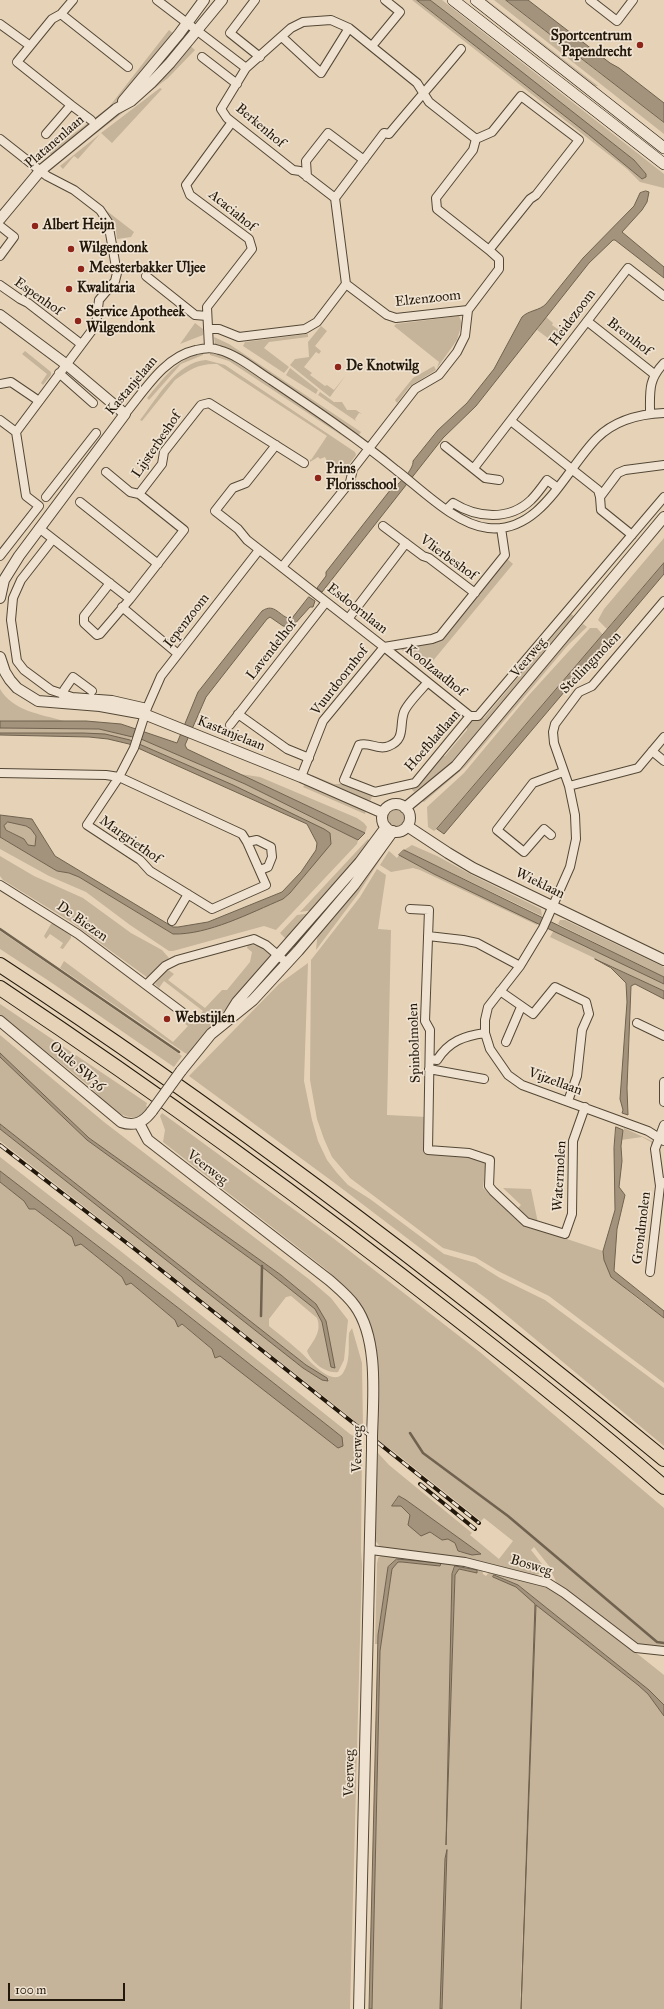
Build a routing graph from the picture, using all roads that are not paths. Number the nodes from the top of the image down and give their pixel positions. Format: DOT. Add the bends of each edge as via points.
graph roads {
  1 [pos="73,0"];
  2 [pos="157,0"];
  3 [pos="204,0"];
  4 [pos="222,0"];
  5 [pos="255,0"];
  6 [pos="385,0"];
  7 [pos="453,0"];
  8 [pos="476,0"];
  9 [pos="590,0"];
  10 [pos="633,0"];
  11 [pos="61,14"];
  12 [pos="186,23"];
  13 [pos="0,24"];
  14 [pos="349,28"];
  15 [pos="197,31"];
  16 [pos="282,37"];
  17 [pos="29,45"];
  18 [pos="372,46"];
  19 [pos="461,49"];
  20 [pos="202,57"];
  21 [pos="260,57"];
  22 [pos="128,67"];
  23 [pos="246,68"];
  24 [pos="237,84"];
  25 [pos="423,92"];
  26 [pos="71,105"];
  27 [pos="116,109"];
  28 [pos="90,120"];
  29 [pos="232,122"];
  30 [pos="46,134"];
  31 [pos="0,139"];
  32 [pos="476,139"];
  33 [pos="664,148"];
  34 [pos="364,160"];
  35 [pos="664,164"];
  36 [pos="40,171"];
  37 [pos="308,177"];
  38 [pos="335,198"];
  39 [pos="0,219"];
  40 [pos="0,226"];
  41 [pos="489,250"];
  42 [pos="0,256"];
  43 [pos="146,276"];
  44 [pos="346,284"];
  45 [pos="0,285"];
  46 [pos="664,296"];
  47 [pos="468,310"];
  48 [pos="0,315"];
  49 [pos="208,316"];
  50 [pos="587,321"];
  51 [pos="208,329"];
  52 [pos="81,344"];
  53 [pos="209,348"];
  54 [pos="664,363"];
  55 [pos="67,365"];
  56 [pos="59,373"];
  57 [pos="654,374"];
  58 [pos="0,384"];
  59 [pos="39,401"];
  60 [pos="92,403"];
  61 [pos="650,413"];
  62 [pos="664,413"];
  63 [pos="125,414"];
  64 [pos="0,420"];
  65 [pos="511,421"];
  66 [pos="16,432"];
  67 [pos="96,433"];
  68 [pos="88,445"];
  69 [pos="276,445"];
  70 [pos="446,446"];
  71 [pos="369,448"];
  72 [pos="97,453"];
  73 [pos="304,463"];
  74 [pos="664,465"];
  75 [pos="474,468"];
  76 [pos="572,470"];
  77 [pos="106,472"];
  78 [pos="499,480"];
  79 [pos="558,488"];
  80 [pos="52,490"];
  81 [pos="139,494"];
  82 [pos="46,497"];
  83 [pos="600,497"];
  84 [pos="664,497"];
  85 [pos="63,498"];
  86 [pos="80,502"];
  87 [pos="450,506"];
  88 [pos="664,517"];
  89 [pos="383,526"];
  90 [pos="39,528"];
  91 [pos="501,528"];
  92 [pos="632,535"];
  93 [pos="54,539"];
  94 [pos="406,543"];
  95 [pos="259,550"];
  96 [pos="0,556"];
  97 [pos="158,564"];
  98 [pos="282,567"];
  99 [pos="110,583"];
  100 [pos="475,593"];
  101 [pos="0,594"];
  102 [pos="130,599"];
  103 [pos="664,601"];
  104 [pos="326,602"];
  105 [pos="122,607"];
  106 [pos="348,619"];
  107 [pos="384,647"];
  108 [pos="178,654"];
  109 [pos="0,657"];
  110 [pos="427,682"];
  111 [pos="92,691"];
  112 [pos="63,699"];
  113 [pos="146,711"];
  114 [pos="238,714"];
  115 [pos="470,716"];
  116 [pos="230,725"];
  117 [pos="664,737"];
  118 [pos="652,752"];
  119 [pos="309,758"];
  120 [pos="664,761"];
  121 [pos="563,772"];
  122 [pos="0,773"];
  123 [pos="119,777"];
  124 [pos="301,777"];
  125 [pos="569,786"];
  126 [pos="406,808"];
  127 [pos="384,813"];
  128 [pos="408,826"];
  129 [pos="389,829"];
  130 [pos="551,835"];
  131 [pos="247,842"];
  132 [pos="260,870"];
  133 [pos="0,885"];
  134 [pos="188,894"];
  135 [pos="554,906"];
  136 [pos="410,909"];
  137 [pos="172,921"];
  138 [pos="428,936"];
  139 [pos="279,955"];
  140 [pos="664,960"];
  141 [pos="287,962"];
  142 [pos="0,965"];
  143 [pos="520,966"];
  144 [pos="146,985"];
  145 [pos="0,988"];
  146 [pos="500,990"];
  147 [pos="521,1007"];
  148 [pos="182,1012"];
  149 [pos="0,1021"];
  150 [pos="637,1023"];
  151 [pos="221,1026"];
  152 [pos="485,1033"];
  153 [pos="664,1036"];
  154 [pos="506,1042"];
  155 [pos="430,1060"];
  156 [pos="430,1069"];
  157 [pos="484,1079"];
  158 [pos="664,1082"];
  159 [pos="568,1101"];
  160 [pos="664,1102"];
  161 [pos="585,1107"];
  162 [pos="139,1124"];
  163 [pos="664,1126"];
  164 [pos="662,1139"];
  165 [pos="428,1150"];
  166 [pos="662,1184"];
  167 [pos="650,1272"];
  168 [pos="664,1459"];
  169 [pos="664,1487"];
  170 [pos="371,1550"];
  171 [pos="664,1651"];
  172 [pos="359,2009"];
  1 -- 11 [label="street"];
  2 -- 12 [label="street"];
  3 -- 12 [label="street, Platanenlaan"];
  4 -- 15 [label="street, Platanenlaan"];
  5 -- 21 [label="street" via="230,33"];
  6 -- 18 [label="street" via="400,12"];
  7 -- 35 [label="main road"];
  8 -- 33 [label="main road"];
  9 -- 10 [label="street" via="617,21"];
  11 -- 17 [label="street" via="52,19"];
  11 -- 22 [label="street"];
  12 -- 15 [label="street"];
  12 -- 27 [label="street, Platanenlaan"];
  13 -- 17 [label="street"];
  14 -- 16 [label="street" via="331,20 314,20 291,28"];
  14 -- 16 [label="street" via="320,73"];
  14 -- 18 [label="street"];
  15 -- 23 [label="street"];
  15 -- 27 [label="street, Platanenlaan" via="151,83 131,101"];
  16 -- 21 [label="street"];
  17 -- 26 [label="street" via="17,62"];
  18 -- 25 [label="street" via="417,83"];
  19 -- 25 [label="street" via="431,87"];
  20 -- 24 [label="street, Berkenhof"];
  21 -- 23 [label="street"];
  23 -- 24 [label="street, Berkenhof"];
  24 -- 29 [label="street, Berkenhof" via="221,109"];
  25 -- 32 [label="street" via="429,102"];
  25 -- 34 [label="street" via="389,134 384,133"];
  26 -- 28 [label="street"];
  26 -- 30 [label="street"];
  27 -- 36 [label="street, Platanenlaan"];
  29 -- 37 [label="street, Berkenhof" via="293,170 300,171"];
  29 -- 49 [label="street, Acaciahof" via="186,185 190,194 249,239 252,249 207,307"];
  31 -- 36 [label="street"];
  32 -- 41 [label="street, Elzenzoom" via="473,150 436,198 437,209"];
  32 -- 41 [label="street" via="492,132 521,96 579,140"];
  34 -- 37 [label="street" via="328,133 306,161"];
  34 -- 38 [label="street"];
  36 -- 39 [label="street, Platanenlaan"];
  36 -- 52 [label="street" via="74,190 100,210 108,222 117,273 115,281 99,300 96,325"];
  37 -- 38 [label="street, Berkenhof"];
  38 -- 44 [label="street"];
  40 -- 42 [label="street" via="14,237"];
  41 -- 47 [label="street, Elzenzoom" via="499,259 499,269"];
  43 -- 49 [label="street" via="195,315"];
  44 -- 47 [label="street, Elzenzoom" via="387,315 396,318"];
  44 -- 51 [label="street" via="317,322 305,329 239,337 219,329"];
  45 -- 52 [label="street, Espenhof"];
  46 -- 50 [label="street, Heidezoom" via="628,268"];
  47 -- 71 [label="street" via="465,336 457,352 439,374 416,389"];
  48 -- 55 [label="street"];
  49 -- 51 [label="street, Acaciahof"];
  50 -- 57 [label="street, Bremhof"];
  50 -- 65 [label="street, Heidezoom"];
  51 -- 53 [label="street, Acaciahof"];
  52 -- 55 [label="street"];
  53 -- 63 [label="street, Kastanjelaan" via="189,352 168,364"];
  53 -- 71 [label="street, Kastanjelaan" via="229,353"];
  54 -- 57 [label="street"];
  55 -- 56 [label="street"];
  55 -- 63 [label="street"];
  56 -- 59 [label="street"];
  56 -- 60 [label="street"];
  57 -- 61 [label="street" via="650,389"];
  58 -- 59 [label="street" via="11,382"];
  59 -- 66 [label="street"];
  61 -- 62 [label="street"];
  61 -- 76 [label="street" via="629,418 611,427 597,438"];
  63 -- 72 [label="street, Kastanjelaan"];
  64 -- 66 [label="street"];
  65 -- 75 [label="street, Heidezoom"];
  65 -- 76 [label="street"];
  66 -- 96 [label="street" via="26,496 39,506"];
  67 -- 68 [label="street"];
  68 -- 72 [label="street"];
  68 -- 80 [label="street"];
  69 -- 73 [label="street, Lijsterbeshof"];
  69 -- 81 [label="street, Lijsterbeshof" via="209,403 201,405 164,452 162,464"];
  69 -- 95 [label="street" via="246,483 233,488 215,511"];
  70 -- 75 [label="street"];
  71 -- 87 [label="street, Kastanjelaan" via="411,481"];
  71 -- 98 [label="street" via="354,469 350,482"];
  72 -- 85 [label="street, Kastanjelaan"];
  74 -- 83 [label="street" via="618,473"];
  75 -- 78 [label="street" via="485,478"];
  76 -- 79 [label="street"];
  76 -- 83 [label="street" via="598,490"];
  77 -- 81 [label="street, Lijsterbeshof" via="130,492"];
  79 -- 87 [label="street" via="547,480 531,500 519,508 499,515 479,515"];
  79 -- 91 [label="street" via="532,515 512,526"];
  80 -- 82 [label="street"];
  80 -- 85 [label="street"];
  81 -- 97 [label="street, Lijsterbeshof" via="184,530"];
  83 -- 92 [label="street" via="601,510"];
  84 -- 92 [label="street, Hoefbladlaan"];
  85 -- 90 [label="street, Kastanjelaan"];
  86 -- 97 [label="street"];
  87 -- 91 [label="street" via="463,521 480,527"];
  88 -- 126 [label="street, Veerweg" via="456,766"];
  89 -- 94 [label="street, Vlierbeshof"];
  90 -- 93 [label="street"];
  90 -- 101 [label="street, Kastanjelaan" via="7,572"];
  91 -- 100 [label="street, Esdoornlaan" via="505,555"];
  92 -- 115 [label="street, Hoefbladlaan" via="478,716"];
  93 -- 99 [label="street"];
  93 -- 112 [label="street, Kastanjelaan" via="18,586 11,620 17,661 24,670"];
  94 -- 100 [label="street, Vlierbeshof"];
  94 -- 106 [label="street, Vlierbeshof"];
  95 -- 98 [label="street, Esdoornlaan"];
  95 -- 108 [label="street, Iepenzoom"];
  97 -- 102 [label="street, Lijsterbeshof"];
  98 -- 104 [label="street, Esdoornlaan"];
  99 -- 102 [label="street"];
  99 -- 105 [label="street, Lijsterbeshof" via="84,616 84,623 97,635 100,634"];
  100 -- 107 [label="street, Esdoornlaan" via="440,636"];
  102 -- 105 [label="street, Lijsterbeshof"];
  103 -- 121 [label="street, Stellingmolen" via="592,686 579,692 555,724 554,743"];
  104 -- 106 [label="street, Esdoornlaan"];
  104 -- 114 [label="street, Lavendelhof"];
  105 -- 108 [label="street"];
  106 -- 107 [label="street, Esdoornlaan"];
  107 -- 110 [label="street, Koolzaadhof"];
  107 -- 119 [label="street, Vuurdoornhof" via="323,721"];
  108 -- 113 [label="street, Iepenzoom" via="161,676"];
  109 -- 112 [label="street, Kastanjelaan" via="5,672 17,688 38,701"];
  110 -- 115 [label="street, Koolzaadhof"];
  110 -- 115 [label="street, Hoefbladlaan" via="404,712 402,735 398,740 383,748 359,744 344,780 375,792 415,783"];
  111 -- 112 [label="street" via="74,677 64,690"];
  112 -- 113 [label="street, Kastanjelaan"];
  113 -- 123 [label="street, Margriethof" via="136,743"];
  113 -- 124 [label="street, Kastanjelaan" via="187,731"];
  114 -- 116 [label="street, Lavendelhof"];
  114 -- 119 [label="street" via="287,749"];
  117 -- 118 [label="street"];
  118 -- 120 [label="street"];
  118 -- 125 [label="street" via="638,768"];
  119 -- 124 [label="street, Vuurdoornhof"];
  121 -- 125 [label="street, Stellingmolen"];
  121 -- 130 [label="street" via="532,783 497,830 524,852 544,829"];
  122 -- 123 [label="street, Margriethof"];
  123 -- 131 [label="street, Margriethof" via="242,834"];
  123 -- 134 [label="street, Margriethof" via="87,825 140,860 150,871"];
  124 -- 127 [label="street, Kastanjelaan"];
  125 -- 135 [label="street, Vijzellaan" via="575,815 576,839 570,867"];
  126 -- 127 [label="street" via="393,805"];
  126 -- 128 [label="street" via="410,817"];
  127 -- 129 [label="street" via="382,820"];
  128 -- 129 [label="street" via="402,831"];
  128 -- 135 [label="street, Wieklaan" via="467,864"];
  129 -- 139 [label="street"];
  129 -- 141 [label="street" via="354,885"];
  131 -- 132 [label="street, Margriethof"];
  131 -- 132 [label="street" via="257,840 271,847 272,857 268,867"];
  132 -- 134 [label="street, Margriethof" via="266,885 212,909"];
  133 -- 144 [label="street, De Biezen" via="78,934"];
  134 -- 137 [label="street"];
  135 -- 140 [label="street, Wieklaan"];
  135 -- 143 [label="street, Vijzellaan"];
  136 -- 138 [label="street, Spinbolmolen" via="429,910"];
  138 -- 143 [label="street" via="477,943"];
  138 -- 155 [label="street, Spinbolmolen" via="425,1021 430,1030"];
  139 -- 141 [label="street"];
  139 -- 144 [label="street" via="254,939 231,944 168,964"];
  139 -- 151 [label="street" via="237,1002"];
  141 -- 151 [label="street" via="253,1000"];
  142 -- 168 [label="highway" via="110,1037 380,1234 554,1368"];
  143 -- 146 [label="street, Vijzellaan"];
  144 -- 148 [label="street, De Biezen"];
  145 -- 169 [label="highway" via="186,1115 382,1260"];
  146 -- 147 [label="street"];
  146 -- 152 [label="street, Vijzellaan" via="488,1007"];
  147 -- 154 [label="street"];
  147 -- 159 [label="street" via="533,1014 555,987 586,1002 589,1014 582,1030 577,1076"];
  149 -- 162 [label="street, Oude SW36" via="115,1118 128,1125"];
  150 -- 153 [label="street"];
  151 -- 162 [label="street, bridge" via="201,1045 147,1118"];
  152 -- 155 [label="street" via="457,1039 437,1060"];
  152 -- 159 [label="street, Vijzellaan" via="490,1049 508,1076 522,1085"];
  155 -- 156 [label="street, Spinbolmolen"];
  156 -- 157 [label="street"];
  156 -- 165 [label="street, Spinbolmolen"];
  158 -- 160 [label="street"];
  159 -- 161 [label="street, Vijzellaan"];
  161 -- 164 [label="street, Vijzellaan"];
  161 -- 165 [label="street, Watermolen" via="573,1141 572,1214 565,1234 526,1222 494,1191 489,1186 490,1160 469,1153"];
  162 -- 170 [label="street, Veerweg, bridge" via="148,1140 329,1280 356,1306 372,1352 374,1372"];
  163 -- 164 [label="street, Grondmolen"];
  164 -- 166 [label="street, Grondmolen" via="655,1149"];
  166 -- 167 [label="street, Grondmolen"];
  170 -- 171 [label="street, Bosweg" via="465,1562 548,1583 636,1648"];
  170 -- 172 [label="street, Veerweg"];
}
